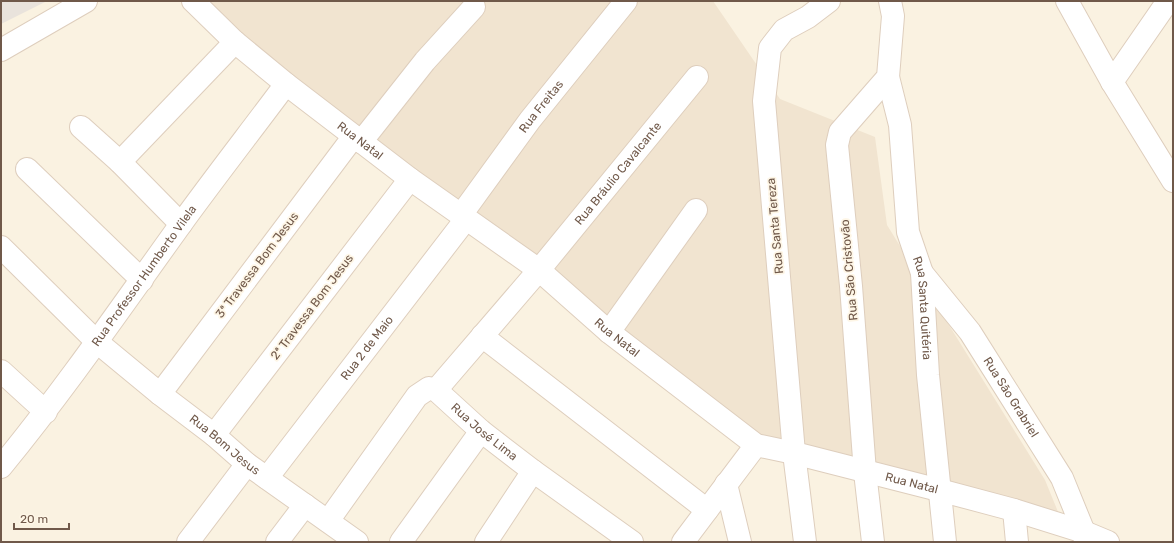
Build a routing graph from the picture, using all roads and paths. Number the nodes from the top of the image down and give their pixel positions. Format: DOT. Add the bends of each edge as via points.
graph roads {
  1 [pos="86,1"];
  2 [pos="192,1"];
  3 [pos="626,1"];
  4 [pos="829,1"];
  5 [pos="1067,1"];
  6 [pos="1168,1"];
  7 [pos="897,6"];
  8 [pos="474,7"];
  9 [pos="235,42"];
  10 [pos="1,50"];
  11 [pos="697,77"];
  12 [pos="888,77"];
  13 [pos="1112,82"];
  14 [pos="286,84"];
  15 [pos="81,127"];
  16 [pos="358,139"];
  17 [pos="120,162"];
  18 [pos="27,169"];
  19 [pos="410,179"];
  20 [pos="1173,180"];
  21 [pos="696,210"];
  22 [pos="464,217"];
  23 [pos="181,224"];
  24 [pos="1,247"];
  25 [pos="539,270"];
  26 [pos="922,273"];
  27 [pos="142,280"];
  28 [pos="609,332"];
  29 [pos="482,336"];
  30 [pos="97,342"];
  31 [pos="1,371"];
  32 [pos="436,390"];
  33 [pos="160,394"];
  34 [pos="46,412"];
  35 [pos="481,431"];
  36 [pos="214,435"];
  37 [pos="756,445"];
  38 [pos="794,453"];
  39 [pos="247,464"];
  40 [pos="1,467"];
  41 [pos="533,471"];
  42 [pos="865,472"];
  43 [pos="267,478"];
  44 [pos="726,484"];
  45 [pos="939,490"];
  46 [pos="305,505"];
  47 [pos="707,510"];
  48 [pos="1014,510"];
  49 [pos="332,531"];
  50 [pos="1084,537"];
  51 [pos="188,542"];
  52 [pos="277,542"];
  53 [pos="357,542"];
  54 [pos="401,542"];
  55 [pos="486,542"];
  56 [pos="632,542"];
  57 [pos="683,542"];
  58 [pos="740,542"];
  59 [pos="805,542"];
  60 [pos="873,542"];
  61 [pos="945,542"];
  62 [pos="1017,542"];
  63 [pos="1108,542"];
  1 -- 10 [label="street"];
  2 -- 9 [label="street, Rua Natal"];
  3 -- 22 [label="street, Rua Freitas" via="530,120"];
  4 -- 38 [label="street, Rua Santa Tereza" via="808,17 784,30 770,48 764,101"];
  5 -- 13 [label="street"];
  6 -- 13 [label="street"];
  7 -- 12 [label="street"];
  8 -- 16 [label="street, 3ª Travessa Bom Jesus"];
  9 -- 14 [label="street, Rua Natal"];
  9 -- 17 [label="street"];
  11 -- 25 [label="street, Rua Bráulio Cavalcante"];
  12 -- 26 [label="street, Rua Santa Quitéria" via="900,125 908,232"];
  12 -- 42 [label="street, Rua São Cristovão" via="840,132 837,145"];
  13 -- 20 [label="street"];
  14 -- 16 [label="street, Rua Natal"];
  14 -- 23 [label="street, Rua Professor Humberto Vilela"];
  15 -- 17 [label="street"];
  16 -- 19 [label="street, Rua Natal"];
  16 -- 33 [label="street, 3ª Travessa Bom Jesus"];
  17 -- 23 [label="street"];
  18 -- 27 [label="street"];
  19 -- 22 [label="street, Rua Natal"];
  19 -- 36 [label="street, 2ª Travessa Bom Jesus"];
  21 -- 28 [label="street"];
  22 -- 25 [label="street, Rua Natal"];
  22 -- 43 [label="street, Rua 2 de Maio"];
  23 -- 27 [label="street, Rua Professor Humberto Vilela"];
  24 -- 30 [label="street, Rua Bom Jesus"];
  25 -- 28 [label="street, Rua Natal"];
  25 -- 29 [label="street, Rua Bráulio Cavalcante"];
  26 -- 45 [label="street, Rua Santa Quitéria"];
  26 -- 50 [label="street, Rua São Grabriel" via="970,332 1062,478"];
  27 -- 30 [label="street, Rua Professor Humberto Vilela"];
  28 -- 37 [label="street, Rua Natal"];
  29 -- 32 [label="street, Rua Bráulio Cavalcante"];
  29 -- 47 [label="street"];
  30 -- 33 [label="street, Rua Bom Jesus"];
  30 -- 34 [label="street, Rua Professor Humberto Vilela"];
  31 -- 34 [label="street"];
  32 -- 35 [label="street, Rua José Lima"];
  32 -- 49 [label="street" via="429,388 417,396 360,475"];
  33 -- 36 [label="street, Rua Bom Jesus"];
  34 -- 40 [label="street, Rua Professor Humberto Vilela"];
  35 -- 41 [label="street, Rua José Lima"];
  35 -- 54 [label="street"];
  36 -- 39 [label="street, Rua Bom Jesus"];
  37 -- 38 [label="street, Rua Natal"];
  37 -- 44 [label="street"];
  38 -- 42 [label="street, Rua Natal"];
  38 -- 59 [label="street, Rua Santa Tereza"];
  39 -- 43 [label="street, Rua Bom Jesus"];
  39 -- 51 [label="street"];
  41 -- 55 [label="street"];
  41 -- 56 [label="street, Rua José Lima"];
  42 -- 45 [label="street, Rua Natal"];
  42 -- 60 [label="street, Rua São Cristovão"];
  43 -- 46 [label="street, Rua Bom Jesus"];
  44 -- 47 [label="street"];
  44 -- 58 [label="street"];
  45 -- 48 [label="street, Rua Natal"];
  45 -- 61 [label="street, Rua Santa Quitéria"];
  46 -- 49 [label="street, Rua Bom Jesus"];
  46 -- 52 [label="street"];
  47 -- 57 [label="street"];
  48 -- 50 [label="street, Rua Natal"];
  48 -- 62 [label="street"];
  49 -- 53 [label="street, Rua Bom Jesus"];
  50 -- 63 [label="street, Rua Natal"];
}
